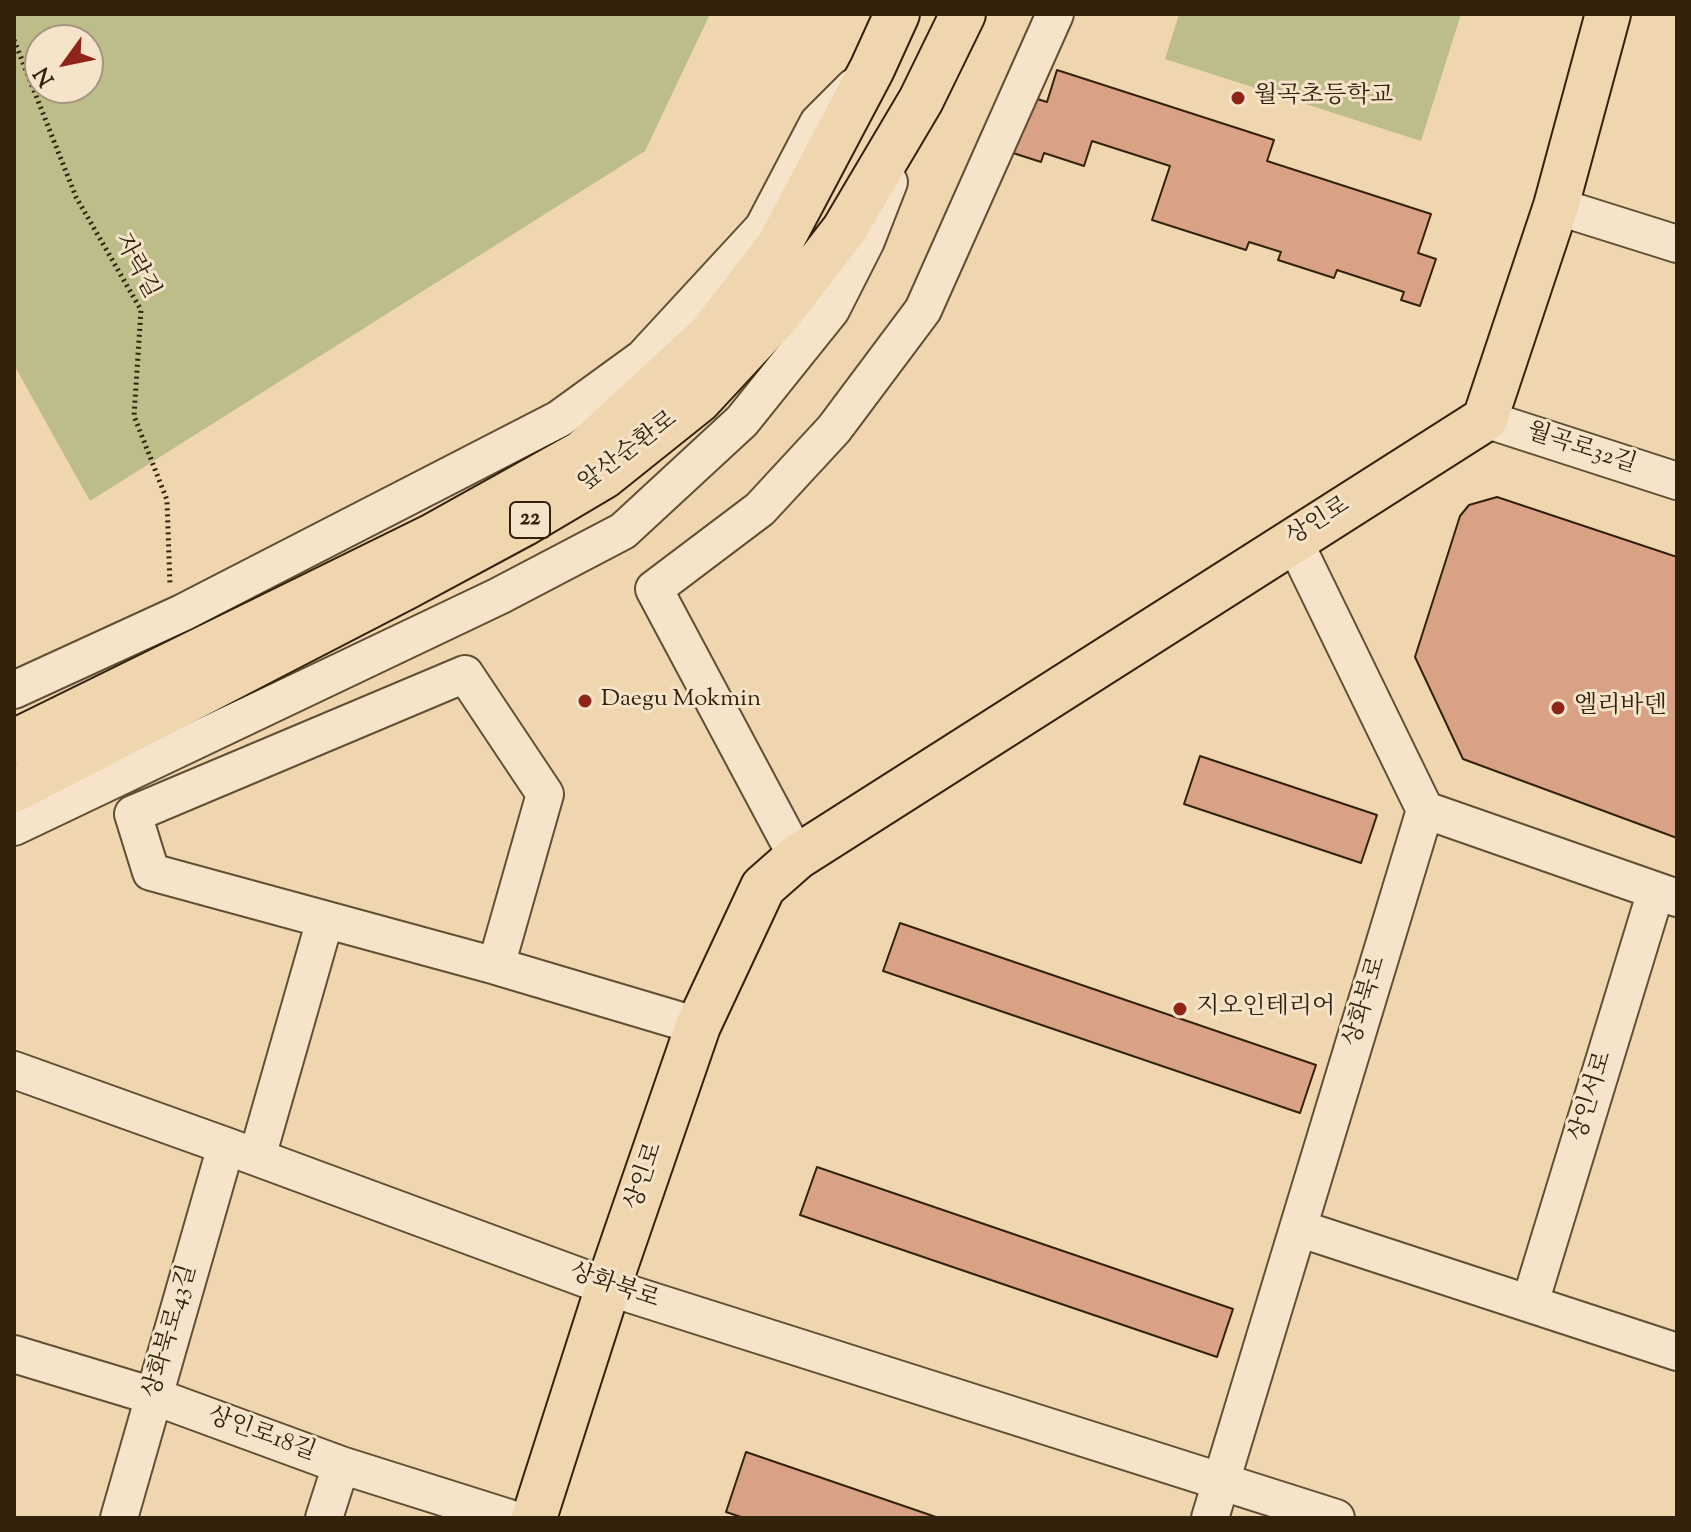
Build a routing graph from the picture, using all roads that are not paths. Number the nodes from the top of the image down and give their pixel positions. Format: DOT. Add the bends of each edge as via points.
graph roads {
  1 [pos="897,14"];
  2 [pos="963,14"];
  3 [pos="1055,14"];
  4 [pos="1608,14"];
  5 [pos="872,69"];
  6 [pos="921,100"];
  7 [pos="1556,206"];
  8 [pos="1677,244"];
  9 [pos="1485,419"];
  10 [pos="1677,481"];
  11 [pos="1293,539"];
  12 [pos="14,690"];
  13 [pos="14,742"];
  14 [pos="14,790"];
  15 [pos="1425,810"];
  16 [pos="14,827"];
  17 [pos="797,857"];
  18 [pos="1667,894"];
  19 [pos="325,920"];
  20 [pos="496,966"];
  21 [pos="698,1026"];
  22 [pos="14,1070"];
  23 [pos="241,1151"];
  24 [pos="1298,1228"];
  25 [pos="608,1287"];
  26 [pos="1530,1303"];
  27 [pos="1677,1352"];
  28 [pos="14,1354"];
  29 [pos="153,1396"];
  30 [pos="341,1465"];
  31 [pos="1221,1481"];
  32 [pos="119,1518"];
  33 [pos="324,1518"];
  34 [pos="509,1518"];
  35 [pos="534,1518"];
  36 [pos="1210,1518"];
  37 [pos="1336,1518"];
  1 -- 5 [label="main road, 앞산순환로 / 22"];
  2 -- 6 [label="main road, 앞산순환로 / 22"];
  3 -- 17 [label="street" via="923,310 834,429 760,509 654,589"];
  4 -- 7 [label="main road"];
  5 -- 12 [label="street" via="818,123 763,228 643,358 559,419 171,618"];
  5 -- 13 [label="main road, 앞산순환로 / 22" via="778,247 710,335 582,453 433,536"];
  6 -- 14 [label="main road, 앞산순환로 / 22" via="844,230 779,314 699,400 604,476 406,587"];
  6 -- 16 [label="street" via="866,241 831,310 742,421 623,531 499,596"];
  7 -- 8 [label="street"];
  7 -- 9 [label="main road"];
  9 -- 10 [label="street, 월곡로32길"];
  9 -- 11 [label="main road, 상인로"];
  11 -- 15 [label="street"];
  11 -- 17 [label="main road, 상인로"];
  15 -- 18 [label="street, 상인서로"];
  15 -- 24 [label="street, 상화북로"];
  17 -- 21 [label="main road, 상인로" via="763,887"];
  18 -- 26 [label="street, 상인서로"];
  19 -- 20 [label="street"];
  19 -- 20 [label="street" via="151,872 133,814 465,674 545,794"];
  19 -- 23 [label="street, 상화북로43길"];
  20 -- 21 [label="street"];
  21 -- 25 [label="main road, 상인로"];
  22 -- 23 [label="street, 상화북로"];
  23 -- 25 [label="street, 상화북로"];
  23 -- 29 [label="street, 상화북로43길"];
  24 -- 26 [label="street"];
  24 -- 31 [label="street, 상화북로"];
  25 -- 31 [label="street, 상화북로"];
  25 -- 35 [label="main road, 상인로"];
  26 -- 27 [label="street"];
  28 -- 29 [label="street, 상인로18길"];
  29 -- 30 [label="street, 상인로18길"];
  29 -- 32 [label="street, 상화북로43길"];
  30 -- 33 [label="street"];
  30 -- 34 [label="street, 상인로18길"];
  31 -- 36 [label="street, 상화북로"];
  31 -- 37 [label="street, 상화북로"];
}
